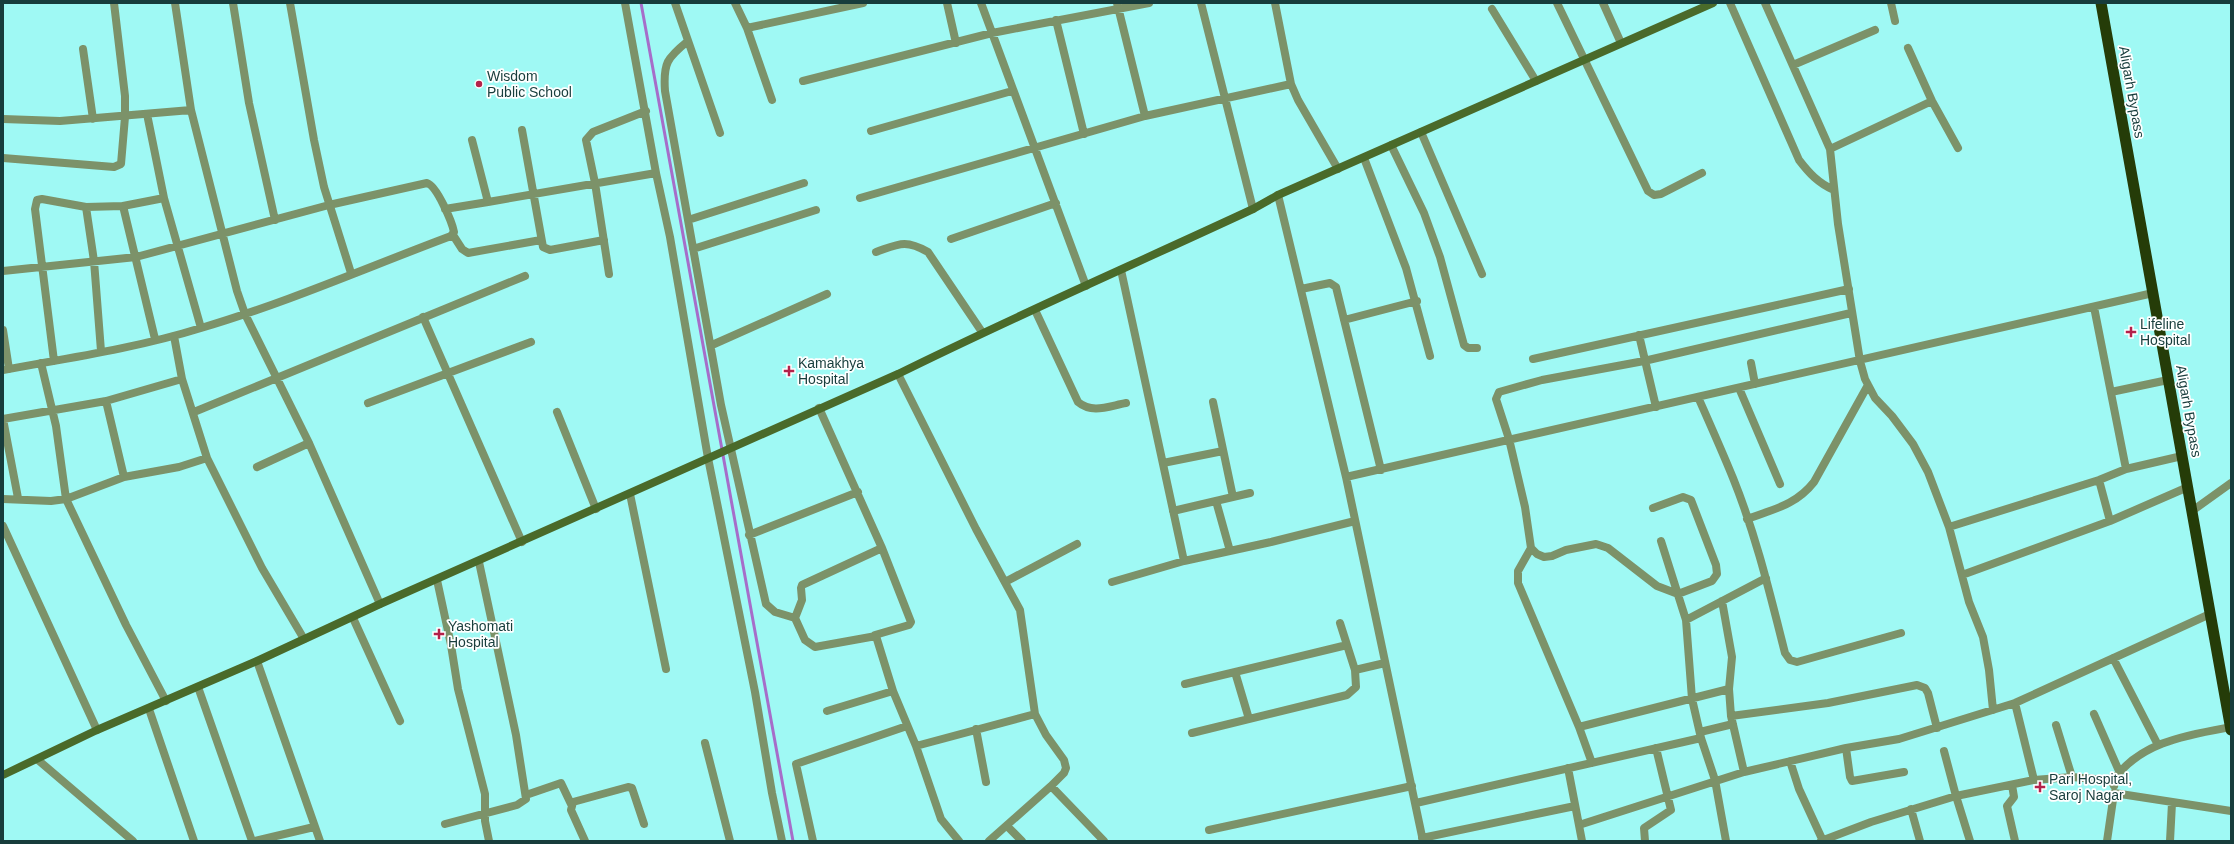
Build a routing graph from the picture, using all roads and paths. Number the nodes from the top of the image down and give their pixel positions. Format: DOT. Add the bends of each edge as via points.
graph roads {
  1 [pos="114,3"];
  2 [pos="175,3"];
  3 [pos="233,3"];
  4 [pos="290,3"];
  5 [pos="625,3"];
  6 [pos="675,3"];
  7 [pos="735,3"];
  8 [pos="863,3"];
  9 [pos="947,3"];
  10 [pos="981,3"];
  11 [pos="1149,3"];
  12 [pos="1201,3"];
  13 [pos="1275,3"];
  14 [pos="1557,3"];
  15 [pos="1603,3"];
  16 [pos="1713,3"];
  17 [pos="1730,3"];
  18 [pos="1765,3"];
  19 [pos="1891,3"];
  20 [pos="2101,3"];
  21 [pos="839,6"];
  22 [pos="1118,6"];
  23 [pos="1492,9"];
  24 [pos="1056,20"];
  25 [pos="1895,21"];
  26 [pos="747,28"];
  27 [pos="1875,30"];
  28 [pos="992,33"];
  29 [pos="688,41"];
  30 [pos="956,42"];
  31 [pos="1621,42"];
  32 [pos="1908,48"];
  33 [pos="83,49"];
  34 [pos="1584,59"];
  35 [pos="1793,65"];
  36 [pos="803,81"];
  37 [pos="1536,81"];
  38 [pos="1291,84"];
  39 [pos="1012,91"];
  40 [pos="1226,98"];
  41 [pos="772,100"];
  42 [pos="1932,100"];
  43 [pos="191,110"];
  44 [pos="646,111"];
  45 [pos="147,114"];
  46 [pos="1145,116"];
  47 [pos="125,117"];
  48 [pos="3,119"];
  49 [pos="93,119"];
  50 [pos="522,130"];
  51 [pos="872,130"];
  52 [pos="1421,132"];
  53 [pos="720,133"];
  54 [pos="1084,134"];
  55 [pos="472,140"];
  56 [pos="1391,145"];
  57 [pos="1034,148"];
  58 [pos="1958,148"];
  59 [pos="1830,149"];
  60 [pos="3,158"];
  61 [pos="1364,158"];
  62 [pos="1338,170"];
  63 [pos="656,173"];
  64 [pos="1702,173"];
  65 [pos="595,183"];
  66 [pos="804,183"];
  67 [pos="1834,190"];
  68 [pos="533,195"];
  69 [pos="1278,195"];
  70 [pos="164,198"];
  71 [pos="860,198"];
  72 [pos="488,202"];
  73 [pos="1056,203"];
  74 [pos="329,205"];
  75 [pos="124,206"];
  76 [pos="86,207"];
  77 [pos="445,209"];
  78 [pos="1253,209"];
  79 [pos="816,210"];
  80 [pos="275,220"];
  81 [pos="688,220"];
  82 [pos="222,234"];
  83 [pos="453,235"];
  84 [pos="541,240"];
  85 [pos="604,240"];
  86 [pos="952,240"];
  87 [pos="176,244"];
  88 [pos="693,249"];
  89 [pos="876,252"];
  90 [pos="136,257"];
  91 [pos="94,261"];
  92 [pos="43,266"];
  93 [pos="1121,270"];
  94 [pos="3,271"];
  95 [pos="351,273"];
  96 [pos="609,274"];
  97 [pos="1482,274"];
  98 [pos="525,276"];
  99 [pos="1086,286"];
  100 [pos="1849,288"];
  101 [pos="1301,289"];
  102 [pos="2153,293"];
  103 [pos="828,294"];
  104 [pos="1417,301"];
  105 [pos="2094,307"];
  106 [pos="1035,310"];
  107 [pos="1851,313"];
  108 [pos="245,314"];
  109 [pos="424,317"];
  110 [pos="1344,320"];
  111 [pos="201,328"];
  112 [pos="3,330"];
  113 [pos="982,332"];
  114 [pos="1639,335"];
  115 [pos="174,336"];
  116 [pos="154,339"];
  117 [pos="531,342"];
  118 [pos="712,345"];
  119 [pos="1477,348"];
  120 [pos="101,351"];
  121 [pos="1430,356"];
  122 [pos="1533,359"];
  123 [pos="54,361"];
  124 [pos="1644,361"];
  125 [pos="1860,361"];
  126 [pos="1751,362"];
  127 [pos="41,363"];
  128 [pos="6,370"];
  129 [pos="448,374"];
  130 [pos="898,374"];
  131 [pos="277,376"];
  132 [pos="182,379"];
  133 [pos="2168,380"];
  134 [pos="1755,384"];
  135 [pos="1868,385"];
  136 [pos="1739,388"];
  137 [pos="2111,392"];
  138 [pos="1698,397"];
  139 [pos="106,401"];
  140 [pos="1213,402"];
  141 [pos="368,403"];
  142 [pos="1126,403"];
  143 [pos="1656,407"];
  144 [pos="819,408"];
  145 [pos="52,412"];
  146 [pos="194,412"];
  147 [pos="557,412"];
  148 [pos="3,419"];
  149 [pos="1509,439"];
  150 [pos="308,443"];
  151 [pos="730,449"];
  152 [pos="1223,450"];
  153 [pos="2182,456"];
  154 [pos="207,458"];
  155 [pos="708,458"];
  156 [pos="1164,463"];
  157 [pos="257,467"];
  158 [pos="2126,469"];
  159 [pos="1381,470"];
  160 [pos="124,477"];
  161 [pos="1346,477"];
  162 [pos="2099,480"];
  163 [pos="2231,483"];
  164 [pos="1780,484"];
  165 [pos="2188,487"];
  166 [pos="858,492"];
  167 [pos="1250,492"];
  168 [pos="630,494"];
  169 [pos="1233,497"];
  170 [pos="18,498"];
  171 [pos="3,499"];
  172 [pos="66,499"];
  173 [pos="1216,501"];
  174 [pos="1653,508"];
  175 [pos="596,509"];
  176 [pos="1173,511"];
  177 [pos="2192,511"];
  178 [pos="1747,519"];
  179 [pos="1355,521"];
  180 [pos="2110,521"];
  181 [pos="3,526"];
  182 [pos="1949,527"];
  183 [pos="749,535"];
  184 [pos="1660,541"];
  185 [pos="522,542"];
  186 [pos="1077,544"];
  187 [pos="882,548"];
  188 [pos="1531,548"];
  189 [pos="1230,551"];
  190 [pos="1184,560"];
  191 [pos="479,562"];
  192 [pos="1962,575"];
  193 [pos="1766,578"];
  194 [pos="437,580"];
  195 [pos="1005,582"];
  196 [pos="1112,582"];
  197 [pos="1678,594"];
  198 [pos="1722,601"];
  199 [pos="380,604"];
  200 [pos="2210,614"];
  201 [pos="353,618"];
  202 [pos="795,618"];
  203 [pos="1686,620"];
  204 [pos="1340,623"];
  205 [pos="1900,633"];
  206 [pos="875,635"];
  207 [pos="304,640"];
  208 [pos="1347,644"];
  209 [pos="2113,658"];
  210 [pos="257,661"];
  211 [pos="1385,663"];
  212 [pos="666,669"];
  213 [pos="1355,670"];
  214 [pos="1235,672"];
  215 [pos="1185,684"];
  216 [pos="198,687"];
  217 [pos="1729,689"];
  218 [pos="893,691"];
  219 [pos="1692,699"];
  220 [pos="166,701"];
  221 [pos="2015,703"];
  222 [pos="149,709"];
  223 [pos="1993,710"];
  224 [pos="827,711"];
  225 [pos="1036,714"];
  226 [pos="2094,714"];
  227 [pos="1249,719"];
  228 [pos="1732,720"];
  229 [pos="400,721"];
  230 [pos="2056,724"];
  231 [pos="907,726"];
  232 [pos="1579,727"];
  233 [pos="1937,728"];
  234 [pos="2231,728"];
  235 [pos="98,730"];
  236 [pos="976,730"];
  237 [pos="1192,733"];
  238 [pos="1700,735"];
  239 [pos="705,743"];
  240 [pos="2158,744"];
  241 [pos="916,746"];
  242 [pos="1656,748"];
  243 [pos="1846,748"];
  244 [pos="1944,751"];
  245 [pos="38,760"];
  246 [pos="1790,761"];
  247 [pos="1592,763"];
  248 [pos="1568,768"];
  249 [pos="2119,771"];
  250 [pos="1744,772"];
  251 [pos="1904,772"];
  252 [pos="3,776"];
  253 [pos="2072,777"];
  254 [pos="1715,780"];
  255 [pos="2034,780"];
  256 [pos="986,782"];
  257 [pos="2112,782"];
  258 [pos="2012,785"];
  259 [pos="1051,786"];
  260 [pos="1412,786"];
  261 [pos="2114,793"];
  262 [pos="526,795"];
  263 [pos="1668,796"];
  264 [pos="1956,796"];
  265 [pos="1416,803"];
  266 [pos="2172,803"];
  267 [pos="571,804"];
  268 [pos="1576,806"];
  269 [pos="1911,809"];
  270 [pos="486,812"];
  271 [pos="2231,812"];
  272 [pos="445,824"];
  273 [pos="644,824"];
  274 [pos="1579,825"];
  275 [pos="1007,826"];
  276 [pos="314,827"];
  277 [pos="1209,830"];
  278 [pos="1422,840"];
  279 [pos="133,841"];
  280 [pos="194,841"];
  281 [pos="254,841"];
  282 [pos="320,841"];
  283 [pos="488,841"];
  284 [pos="585,841"];
  285 [pos="730,841"];
  286 [pos="782,841"];
  287 [pos="813,841"];
  288 [pos="959,841"];
  289 [pos="989,841"];
  290 [pos="1022,841"];
  291 [pos="1104,841"];
  292 [pos="1582,841"];
  293 [pos="1645,841"];
  294 [pos="1726,841"];
  295 [pos="1822,841"];
  296 [pos="1920,841"];
  297 [pos="1970,841"];
  298 [pos="2016,841"];
  299 [pos="2107,841"];
  300 [pos="2170,841"];
  1 -- 47 [label="street"];
  2 -- 43 [label="street"];
  3 -- 80 [label="street" via="249,103"];
  4 -- 74 [label="street" via="314,140"];
  5 -- 44 [label="street"];
  6 -- 29 [label="street"];
  7 -- 26 [label="street"];
  8 -- 21 [label="street"];
  9 -- 30 [label="street"];
  10 -- 28 [label="street"];
  11 -- 22 [label="street"];
  12 -- 40 [label="street"];
  13 -- 38 [label="street"];
  14 -- 34 [label="street"];
  15 -- 31 [label="street"];
  16 -- 31 [label="main road"];
  17 -- 67 [label="street" via="1799,160 1810,175"];
  18 -- 35 [label="street"];
  19 -- 25 [label="street"];
  20 -- 102 [label="highway, Aligarh Bypass"];
  21 -- 26 [label="street"];
  22 -- 24 [label="street"];
  22 -- 46 [label="street"];
  23 -- 37 [label="street"];
  24 -- 28 [label="street"];
  24 -- 54 [label="street"];
  26 -- 41 [label="street"];
  27 -- 35 [label="street"];
  28 -- 30 [label="street"];
  28 -- 39 [label="street"];
  29 -- 53 [label="street"];
  29 -- 81 [label="street" via="668,59 664,76"];
  30 -- 36 [label="street"];
  31 -- 34 [label="main road"];
  32 -- 42 [label="street"];
  33 -- 49 [label="street"];
  34 -- 37 [label="main road"];
  34 -- 64 [label="street" via="1648,191 1661,194"];
  35 -- 59 [label="street"];
  37 -- 52 [label="main road"];
  38 -- 40 [label="street"];
  38 -- 62 [label="street"];
  39 -- 51 [label="street"];
  39 -- 57 [label="street"];
  40 -- 46 [label="street"];
  40 -- 78 [label="street"];
  42 -- 58 [label="street"];
  42 -- 59 [label="street"];
  43 -- 45 [label="street"];
  43 -- 82 [label="street"];
  44 -- 63 [label="street"];
  44 -- 65 [label="street" via="588,136 586,140"];
  45 -- 47 [label="street"];
  45 -- 70 [label="street"];
  46 -- 54 [label="street"];
  47 -- 49 [label="street"];
  47 -- 60 [label="street" via="122,162 118,166"];
  48 -- 49 [label="street" via="60,122"];
  50 -- 68 [label="street"];
  52 -- 56 [label="main road"];
  52 -- 97 [label="street"];
  54 -- 57 [label="street"];
  55 -- 72 [label="street"];
  56 -- 61 [label="main road"];
  56 -- 119 [label="street" via="1424,213 1440,256 1464,345 1468,348"];
  57 -- 71 [label="street"];
  57 -- 73 [label="street"];
  59 -- 67 [label="street"];
  61 -- 62 [label="main road"];
  61 -- 104 [label="street"];
  62 -- 69 [label="main road"];
  63 -- 65 [label="street"];
  63 -- 155 [label="street" via="670,237"];
  65 -- 68 [label="street"];
  65 -- 85 [label="street"];
  66 -- 81 [label="street"];
  67 -- 100 [label="street"];
  68 -- 72 [label="street"];
  68 -- 84 [label="street"];
  69 -- 78 [label="main road"];
  69 -- 101 [label="street"];
  70 -- 75 [label="street"];
  70 -- 87 [label="street"];
  72 -- 77 [label="street"];
  73 -- 86 [label="street"];
  73 -- 99 [label="street"];
  74 -- 77 [label="street" via="427,183 432,185"];
  74 -- 80 [label="street"];
  74 -- 95 [label="street"];
  75 -- 76 [label="street"];
  75 -- 90 [label="street"];
  76 -- 91 [label="street"];
  76 -- 92 [label="street" via="37,200 35,209"];
  77 -- 83 [label="street"];
  78 -- 93 [label="main road"];
  79 -- 88 [label="street"];
  80 -- 82 [label="street"];
  81 -- 88 [label="street"];
  82 -- 87 [label="street"];
  82 -- 108 [label="street"];
  83 -- 84 [label="street" via="462,249 468,253"];
  83 -- 95 [label="street"];
  84 -- 85 [label="street" via="543,247 550,250"];
  85 -- 96 [label="street"];
  87 -- 90 [label="street"];
  87 -- 111 [label="street"];
  88 -- 118 [label="street"];
  89 -- 113 [label="street" via="904,243 916,245 928,252"];
  90 -- 91 [label="street"];
  90 -- 116 [label="street"];
  91 -- 92 [label="street"];
  91 -- 120 [label="street"];
  92 -- 94 [label="street"];
  92 -- 123 [label="street"];
  93 -- 99 [label="main road"];
  93 -- 156 [label="street"];
  95 -- 108 [label="street"];
  98 -- 109 [label="street"];
  99 -- 106 [label="main road"];
  100 -- 107 [label="street"];
  100 -- 114 [label="street"];
  101 -- 110 [label="street" via="1330,282 1334,284"];
  101 -- 161 [label="street"];
  102 -- 105 [label="street"];
  102 -- 133 [label="highway, Aligarh Bypass"];
  103 -- 118 [label="street"];
  104 -- 110 [label="street"];
  104 -- 121 [label="street"];
  105 -- 125 [label="street"];
  105 -- 137 [label="street"];
  106 -- 113 [label="main road"];
  106 -- 142 [label="street" via="1078,402 1084,408 1094,410"];
  107 -- 124 [label="street"];
  107 -- 125 [label="street"];
  108 -- 111 [label="street"];
  108 -- 131 [label="street"];
  109 -- 129 [label="street"];
  109 -- 131 [label="street"];
  110 -- 159 [label="street"];
  111 -- 115 [label="street"];
  112 -- 128 [label="street"];
  113 -- 130 [label="main road"];
  114 -- 122 [label="street"];
  114 -- 124 [label="street"];
  115 -- 116 [label="street"];
  115 -- 132 [label="street"];
  116 -- 120 [label="street"];
  117 -- 129 [label="street"];
  118 -- 151 [label="street"];
  120 -- 123 [label="street"];
  123 -- 127 [label="street"];
  124 -- 143 [label="street"];
  124 -- 149 [label="street" via="1542,380 1499,392 1496,399"];
  125 -- 134 [label="street"];
  125 -- 135 [label="street"];
  126 -- 134 [label="street"];
  127 -- 128 [label="street"];
  127 -- 145 [label="street"];
  129 -- 141 [label="street"];
  129 -- 185 [label="street"];
  130 -- 144 [label="main road"];
  130 -- 195 [label="street"];
  131 -- 146 [label="street"];
  131 -- 150 [label="street"];
  132 -- 139 [label="street"];
  132 -- 146 [label="street"];
  133 -- 137 [label="street"];
  133 -- 153 [label="highway, Aligarh Bypass"];
  134 -- 136 [label="street"];
  135 -- 178 [label="street" via="1814,482 1804,494 1794,502"];
  135 -- 182 [label="street" via="1875,398 1913,444 1928,472"];
  136 -- 138 [label="street"];
  136 -- 164 [label="street"];
  137 -- 158 [label="street"];
  138 -- 143 [label="street"];
  138 -- 178 [label="street"];
  139 -- 145 [label="street"];
  139 -- 160 [label="street"];
  140 -- 152 [label="street"];
  143 -- 149 [label="street"];
  144 -- 151 [label="main road"];
  144 -- 166 [label="street"];
  145 -- 148 [label="street"];
  145 -- 172 [label="street"];
  146 -- 154 [label="street"];
  147 -- 175 [label="street"];
  148 -- 170 [label="street"];
  149 -- 159 [label="street"];
  149 -- 188 [label="street" via="1525,507"];
  150 -- 157 [label="street"];
  150 -- 199 [label="street"];
  151 -- 155 [label="main road"];
  151 -- 183 [label="street"];
  152 -- 156 [label="street"];
  152 -- 169 [label="street"];
  153 -- 158 [label="street"];
  153 -- 165 [label="highway, Aligarh Bypass"];
  154 -- 160 [label="street" via="179,467"];
  154 -- 207 [label="street" via="262,568"];
  155 -- 168 [label="main road"];
  155 -- 286 [label="street"];
  156 -- 176 [label="street"];
  158 -- 162 [label="street"];
  159 -- 161 [label="street"];
  160 -- 172 [label="street"];
  161 -- 179 [label="street"];
  162 -- 180 [label="street"];
  162 -- 182 [label="street"];
  163 -- 177 [label="street"];
  165 -- 177 [label="highway, Aligarh Bypass"];
  165 -- 180 [label="street"];
  166 -- 183 [label="street"];
  166 -- 187 [label="street"];
  167 -- 169 [label="street"];
  168 -- 175 [label="main road"];
  168 -- 212 [label="street"];
  169 -- 173 [label="street"];
  170 -- 171 [label="street"];
  170 -- 172 [label="street" via="51,501"];
  172 -- 220 [label="street" via="126,625"];
  173 -- 176 [label="street"];
  173 -- 189 [label="street"];
  174 -- 197 [label="street" via="1683,497 1691,500 1716,565 1717,574 1712,580"];
  175 -- 185 [label="main road"];
  176 -- 190 [label="street"];
  177 -- 200 [label="highway, Aligarh Bypass"];
  178 -- 193 [label="street"];
  179 -- 189 [label="street"];
  179 -- 211 [label="street"];
  180 -- 192 [label="street"];
  181 -- 235 [label="street"];
  182 -- 192 [label="street"];
  183 -- 202 [label="street" via="766,604 775,612"];
  184 -- 197 [label="street"];
  185 -- 191 [label="main road"];
  186 -- 195 [label="street"];
  187 -- 202 [label="street" via="802,585 802,600"];
  187 -- 206 [label="street" via="911,622 909,625"];
  188 -- 197 [label="street" via="1537,554 1552,556 1566,550 1596,544 1608,548 1657,586"];
  188 -- 232 [label="street" via="1518,571 1518,583"];
  189 -- 190 [label="street"];
  190 -- 196 [label="street"];
  191 -- 194 [label="main road"];
  191 -- 262 [label="street" via="516,735"];
  192 -- 223 [label="street" via="1969,602 1983,637"];
  193 -- 198 [label="street"];
  193 -- 205 [label="street" via="1785,653 1790,660 1797,662"];
  194 -- 199 [label="main road"];
  194 -- 270 [label="street" via="458,689 485,794"];
  195 -- 225 [label="street" via="1020,610"];
  197 -- 203 [label="street"];
  198 -- 203 [label="street"];
  198 -- 217 [label="street" via="1732,657"];
  199 -- 201 [label="main road"];
  200 -- 209 [label="street"];
  200 -- 234 [label="highway, Aligarh Bypass"];
  201 -- 207 [label="main road"];
  201 -- 229 [label="street"];
  202 -- 206 [label="street" via="805,640 815,647"];
  203 -- 219 [label="street"];
  204 -- 208 [label="street"];
  206 -- 218 [label="street"];
  207 -- 210 [label="main road"];
  208 -- 213 [label="street"];
  208 -- 214 [label="street"];
  209 -- 221 [label="street"];
  209 -- 240 [label="street"];
  210 -- 216 [label="main road"];
  210 -- 276 [label="street"];
  211 -- 213 [label="street"];
  211 -- 260 [label="street"];
  213 -- 227 [label="street" via="1356,688 1347,695"];
  214 -- 215 [label="street"];
  214 -- 227 [label="street"];
  216 -- 220 [label="main road"];
  216 -- 281 [label="street"];
  217 -- 219 [label="street"];
  217 -- 228 [label="street"];
  218 -- 224 [label="street"];
  218 -- 231 [label="street"];
  219 -- 232 [label="street"];
  219 -- 238 [label="street"];
  220 -- 222 [label="main road"];
  221 -- 223 [label="street"];
  221 -- 255 [label="street"];
  222 -- 235 [label="main road"];
  222 -- 280 [label="street"];
  223 -- 233 [label="street"];
  225 -- 236 [label="street"];
  225 -- 259 [label="street" via="1046,735 1064,760 1066,768"];
  226 -- 249 [label="street"];
  227 -- 237 [label="street"];
  228 -- 233 [label="street" via="1917,685 1925,688 1928,693"];
  228 -- 238 [label="street"];
  228 -- 250 [label="street"];
  230 -- 253 [label="street"];
  231 -- 241 [label="street"];
  231 -- 287 [label="street" via="796,764"];
  232 -- 247 [label="street"];
  233 -- 243 [label="street" via="1899,739"];
  234 -- 240 [label="street" via="2181,736"];
  235 -- 245 [label="main road"];
  236 -- 241 [label="street"];
  236 -- 256 [label="street"];
  238 -- 242 [label="street"];
  238 -- 254 [label="street"];
  239 -- 285 [label="street"];
  240 -- 249 [label="street"];
  241 -- 288 [label="street" via="941,819"];
  242 -- 247 [label="street"];
  242 -- 263 [label="street"];
  243 -- 246 [label="street"];
  243 -- 251 [label="street" via="1852,780"];
  244 -- 264 [label="street"];
  245 -- 252 [label="main road"];
  245 -- 279 [label="street"];
  246 -- 250 [label="street"];
  246 -- 295 [label="street" via="1799,789"];
  247 -- 248 [label="street"];
  248 -- 265 [label="street"];
  248 -- 268 [label="street"];
  249 -- 257 [label="street"];
  250 -- 254 [label="street"];
  253 -- 255 [label="street"];
  253 -- 257 [label="street"];
  254 -- 263 [label="street"];
  254 -- 294 [label="street"];
  255 -- 258 [label="street"];
  257 -- 261 [label="street"];
  258 -- 264 [label="street"];
  258 -- 298 [label="street" via="2014,797 2007,806"];
  259 -- 275 [label="street"];
  259 -- 291 [label="street"];
  260 -- 265 [label="street"];
  260 -- 277 [label="street"];
  261 -- 266 [label="street"];
  261 -- 299 [label="street"];
  262 -- 267 [label="street" via="561,782"];
  262 -- 270 [label="street" via="524,801 517,804"];
  263 -- 274 [label="street"];
  263 -- 293 [label="street" via="1671,810 1644,828"];
  264 -- 269 [label="street"];
  264 -- 297 [label="street"];
  265 -- 278 [label="street"];
  266 -- 271 [label="street"];
  266 -- 300 [label="street"];
  267 -- 273 [label="street" via="632,788"];
  267 -- 284 [label="street" via="571,810"];
  268 -- 274 [label="street"];
  268 -- 278 [label="street"];
  269 -- 295 [label="street"];
  269 -- 296 [label="street"];
  270 -- 272 [label="street"];
  270 -- 283 [label="street"];
  274 -- 292 [label="street"];
  275 -- 289 [label="street"];
  275 -- 290 [label="street"];
  276 -- 281 [label="street"];
  276 -- 282 [label="street"];
}
